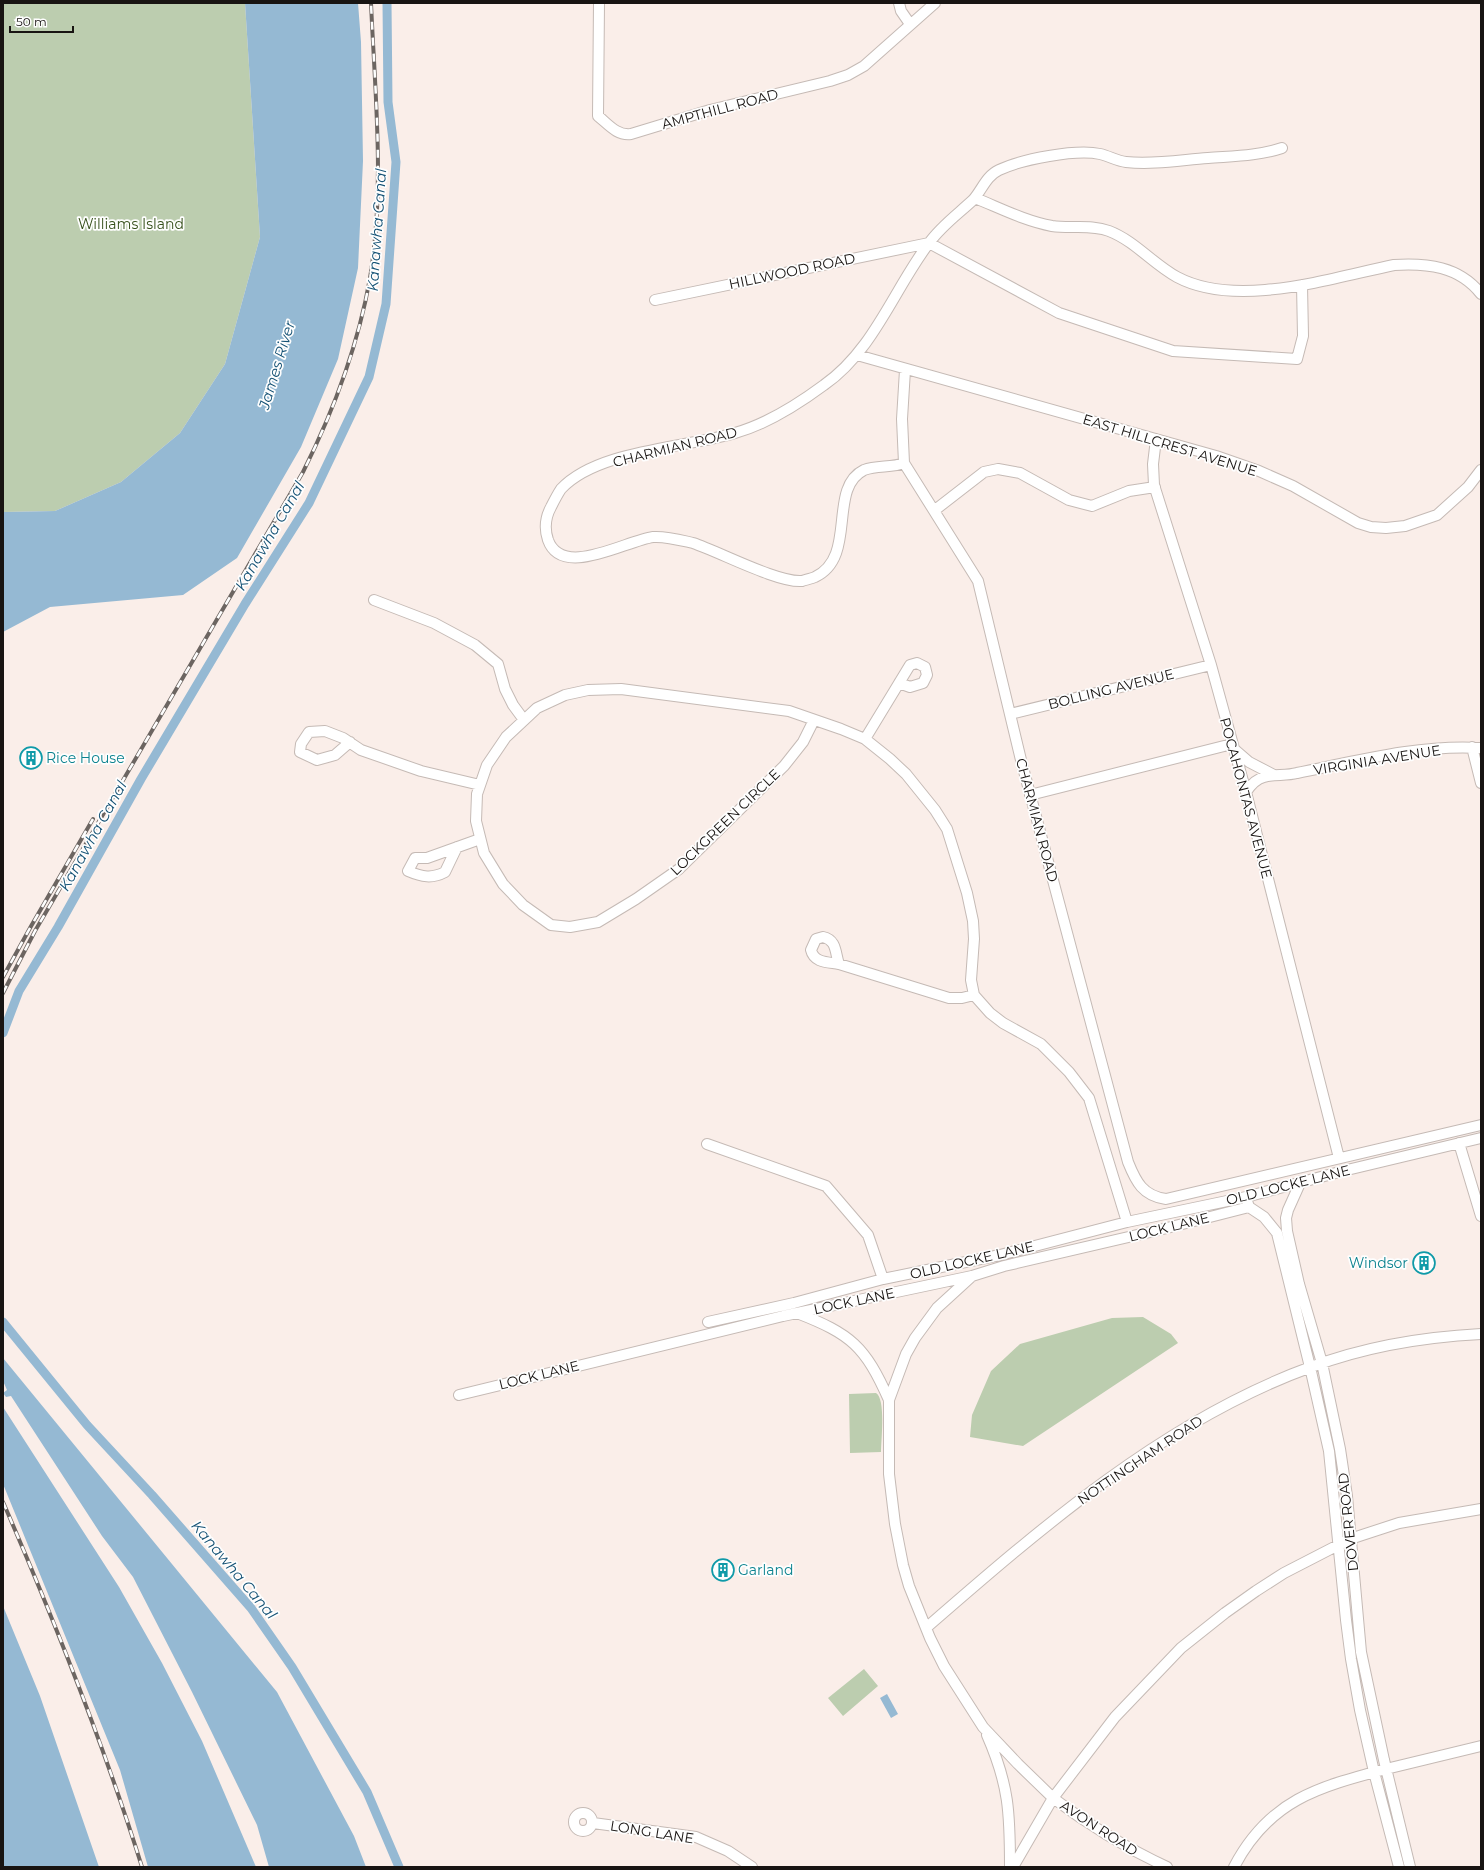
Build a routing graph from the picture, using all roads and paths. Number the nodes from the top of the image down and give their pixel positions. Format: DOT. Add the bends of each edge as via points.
graph roads {
  1 [pos="599,3"];
  2 [pos="899,3"];
  3 [pos="935,3"];
  4 [pos="910,24"];
  5 [pos="1282,148"];
  6 [pos="975,198"];
  7 [pos="929,243"];
  8 [pos="1302,285"];
  9 [pos="1481,294"];
  10 [pos="655,300"];
  11 [pos="857,355"];
  12 [pos="905,370"];
  13 [pos="1156,439"];
  14 [pos="904,463"];
  15 [pos="1481,470"];
  16 [pos="1155,487"];
  17 [pos="935,510"];
  18 [pos="374,600"];
  19 [pos="1211,665"];
  20 [pos="899,683"];
  21 [pos="1010,714"];
  22 [pos="524,720"];
  23 [pos="814,720"];
  24 [pos="865,739"];
  25 [pos="350,742"];
  26 [pos="1232,746"];
  27 [pos="1477,748"];
  28 [pos="1274,775"];
  29 [pos="1481,783"];
  30 [pos="480,785"];
  31 [pos="1246,792"];
  32 [pos="1030,794"];
  33 [pos="480,839"];
  34 [pos="457,847"];
  35 [pos="839,964"];
  36 [pos="974,995"];
  37 [pos="1481,1125"];
  38 [pos="1481,1138"];
  39 [pos="1459,1143"];
  40 [pos="707,1144"];
  41 [pos="1339,1158"];
  42 [pos="1301,1182"];
  43 [pos="1246,1197"];
  44 [pos="1249,1207"];
  45 [pos="1481,1216"];
  46 [pos="1127,1222"];
  47 [pos="1000,1255"];
  48 [pos="1004,1266"];
  49 [pos="972,1276"];
  50 [pos="883,1279"];
  51 [pos="797,1313"];
  52 [pos="708,1322"];
  53 [pos="1481,1334"];
  54 [pos="1322,1363"];
  55 [pos="1310,1367"];
  56 [pos="459,1395"];
  57 [pos="889,1400"];
  58 [pos="1481,1509"];
  59 [pos="1350,1539"];
  60 [pos="1338,1544"];
  61 [pos="926,1628"];
  62 [pos="983,1727"];
  63 [pos="1481,1746"];
  64 [pos="1386,1770"];
  65 [pos="1374,1772"];
  66 [pos="1053,1798"];
  67 [pos="592,1823"];
  68 [pos="752,1867"];
  69 [pos="1010,1867"];
  70 [pos="1013,1867"];
  71 [pos="1167,1867"];
  72 [pos="1234,1867"];
  73 [pos="1399,1867"];
  74 [pos="1410,1867"];
  1 -- 4 [label="street, AMPTHILL ROAD" via="598,116 623,135 848,75 864,66"];
  2 -- 4 [label="street"];
  3 -- 4 [label="street, AMPTHILL ROAD"];
  5 -- 6 [label="street, CHARMIAN ROAD" via="1264,154 1167,162 1126,162 1100,154 1081,153 1032,160 998,170 990,176"];
  6 -- 7 [label="street, CHARMIAN ROAD"];
  6 -- 8 [label="street" via="1020,217 1050,225 1069,228 1090,227 1108,231 1122,237 1177,277 1196,285 1222,290 1253,291"];
  7 -- 8 [label="street" via="1060,313 1173,351 1297,359 1303,336"];
  7 -- 10 [label="street, HILLWOOD ROAD"];
  7 -- 11 [label="street, CHARMIAN ROAD"];
  8 -- 9 [label="street" via="1394,266 1428,265 1454,272"];
  11 -- 12 [label="street, EAST HILLCREST AVENUE"];
  11 -- 14 [label="street, CHARMIAN ROAD" via="830,381 794,406 759,424 715,439 626,456 582,474 558,492 546,516 549,542 556,553 576,558 639,540 664,537 692,543 785,579 800,581 821,574 832,562 839,544 846,496 853,480 864,471"];
  12 -- 13 [label="street, EAST HILLCREST AVENUE"];
  12 -- 14 [label="street" via="902,419"];
  13 -- 15 [label="street, EAST HILLCREST AVENUE" via="1259,471 1371,527 1405,526 1437,515 1468,487"];
  13 -- 16 [label="street, POCAHONTAS AVENUE" via="1153,464"];
  14 -- 17 [label="street, CHARMIAN ROAD"];
  16 -- 17 [label="street" via="1129,491 1092,506 1069,500 1020,473 998,469 984,472"];
  16 -- 19 [label="street, POCAHONTAS AVENUE"];
  17 -- 21 [label="street, CHARMIAN ROAD" via="978,581"];
  18 -- 22 [label="street" via="434,623 475,645 498,664 512,705"];
  19 -- 21 [label="street, BOLLING AVENUE"];
  19 -- 26 [label="street, POCAHONTAS AVENUE"];
  20 -- 24 [label="street"];
  21 -- 32 [label="street, CHARMIAN ROAD"];
  22 -- 23 [label="street, LOCKGREEN CIRCLE" via="537,708 565,696 588,690 621,689 789,711"];
  22 -- 30 [label="street, LOCKGREEN CIRCLE" via="506,737 487,764"];
  23 -- 24 [label="street, LOCKGREEN CIRCLE"];
  23 -- 33 [label="street, LOCKGREEN CIRCLE" via="803,742 784,766 679,869 598,922 570,927 551,925 524,905 503,884 484,853"];
  24 -- 36 [label="street, LOCKGREEN CIRCLE" via="906,774 932,805 947,829 973,921 971,980"];
  25 -- 30 [label="street" via="361,750 421,771"];
  26 -- 28 [label="street" via="1249,762"];
  26 -- 31 [label="street, POCAHONTAS AVENUE"];
  26 -- 32 [label="street"];
  27 -- 28 [label="street, VIRGINIA AVENUE" via="1404,753 1285,776"];
  27 -- 29 [label="street"];
  28 -- 31 [label="street, VIRGINIA AVENUE" via="1258,779"];
  30 -- 33 [label="street, LOCKGREEN CIRCLE" via="476,820"];
  31 -- 41 [label="street, POCAHONTAS AVENUE"];
  32 -- 41 [label="street, CHARMIAN ROAD" via="1128,1162 1143,1190 1155,1198 1166,1199"];
  33 -- 34 [label="street"];
  35 -- 36 [label="street" via="949,998"];
  36 -- 46 [label="street" via="990,1014 1041,1044 1069,1072 1089,1098"];
  37 -- 41 [label="street"];
  38 -- 39 [label="street, OLD LOCKE LANE"];
  39 -- 42 [label="street, OLD LOCKE LANE"];
  39 -- 45 [label="street"];
  40 -- 50 [label="street" via="826,1186 868,1235"];
  42 -- 43 [label="street, OLD LOCKE LANE"];
  42 -- 54 [label="street, DOVER ROAD" via="1288,1210 1287,1231"];
  43 -- 44 [label="street"];
  43 -- 46 [label="street, OLD LOCKE LANE"];
  44 -- 48 [label="street, LOCK LANE"];
  44 -- 55 [label="street, DOVER ROAD" via="1264,1217 1276,1233"];
  46 -- 47 [label="street, OLD LOCKE LANE"];
  47 -- 48 [label="street"];
  47 -- 50 [label="street, OLD LOCKE LANE"];
  48 -- 49 [label="street, LOCK LANE"];
  49 -- 51 [label="street, LOCK LANE"];
  49 -- 57 [label="street" via="937,1308 918,1332 906,1354"];
  50 -- 52 [label="street, OLD LOCKE LANE" via="794,1303"];
  51 -- 56 [label="street, LOCK LANE"];
  51 -- 57 [label="street" via="830,1326 860,1350 879,1376"];
  53 -- 54 [label="street, NOTTINGHAM ROAD" via="1417,1340"];
  54 -- 55 [label="street, NOTTINGHAM ROAD"];
  54 -- 59 [label="street, DOVER ROAD" via="1340,1449"];
  55 -- 60 [label="street, DOVER ROAD" via="1329,1452"];
  55 -- 61 [label="street, NOTTINGHAM ROAD" via="1241,1397 1169,1437 1028,1541"];
  57 -- 61 [label="street" via="889,1474 895,1524 909,1586"];
  58 -- 59 [label="street" via="1405,1522"];
  59 -- 60 [label="street"];
  59 -- 64 [label="street, DOVER ROAD" via="1361,1652"];
  60 -- 65 [label="street, DOVER ROAD" via="1351,1660"];
  60 -- 66 [label="street" via="1284,1573 1225,1613 1181,1648 1115,1717"];
  61 -- 62 [label="street" via="944,1666"];
  62 -- 66 [label="street, AVON ROAD"];
  62 -- 69 [label="street" via="1005,1784 1010,1828"];
  63 -- 64 [label="street"];
  64 -- 65 [label="street"];
  64 -- 74 [label="street, DOVER ROAD"];
  65 -- 72 [label="street" via="1326,1786 1290,1803 1272,1816 1254,1836"];
  65 -- 73 [label="street, DOVER ROAD"];
  66 -- 70 [label="street"];
  66 -- 71 [label="street, AVON ROAD" via="1111,1838"];
  67 -- 68 [label="street, LONG LANE" via="696,1837 728,1851"];
}
